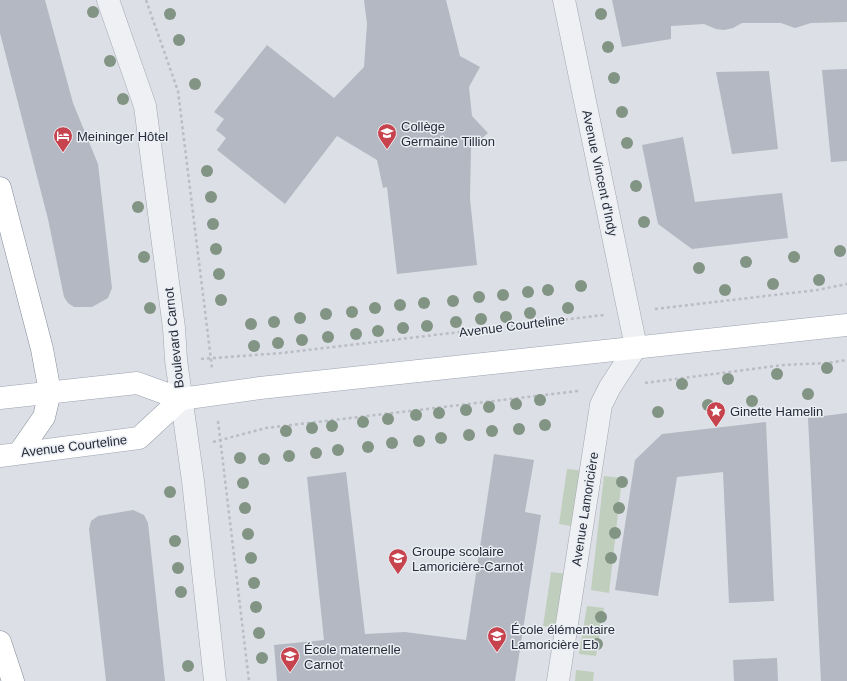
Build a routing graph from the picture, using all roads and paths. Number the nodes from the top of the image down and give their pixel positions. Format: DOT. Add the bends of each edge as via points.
graph roads {
  1 [pos="108,0"];
  2 [pos="146,0"];
  3 [pos="564,0"];
  4 [pos="0,188"];
  5 [pos="847,284"];
  6 [pos="629,312"];
  7 [pos="208,324"];
  8 [pos="847,325"];
  9 [pos="636,347"];
  10 [pos="176,360"];
  11 [pos="847,360"];
  12 [pos="610,387"];
  13 [pos="50,392"];
  14 [pos="0,398"];
  15 [pos="181,399"];
  16 [pos="9,454"];
  17 [pos="0,642"];
  18 [pos="13,681"];
  19 [pos="215,681"];
  20 [pos="249,681"];
  21 [pos="558,681"];
  1 -- 10 [label="street, Boulevard Carnot" via="145,106"];
  2 -- 7 [label="path" via="178,91"];
  3 -- 6 [label="street, Avenue Vincent d'Indy"];
  4 -- 13 [label="main road" via="42,349"];
  5 -- 6 [label="path, Avenue Courteline" via="817,290"];
  6 -- 9 [label="street, Avenue Vincent d'Indy"];
  6 -- 10 [label="path, Avenue Courteline" via="282,353"];
  8 -- 9 [label="main road"];
  9 -- 12 [label="street, Avenue Lamoricière"];
  9 -- 15 [label="main road"];
  10 -- 15 [label="street, Boulevard Carnot"];
  11 -- 12 [label="path"];
  12 -- 20 [label="path" via="266,428 220,441"];
  12 -- 21 [label="street, Avenue Lamoricière" via="601,405"];
  13 -- 14 [label="main road"];
  13 -- 15 [label="main road" via="136,383"];
  13 -- 16 [label="main road" via="44,417"];
  15 -- 16 [label="main road, Avenue Courteline" via="138,438"];
  15 -- 19 [label="street, Boulevard Carnot" via="193,481"];
  17 -- 18 [label="main road"];
}
